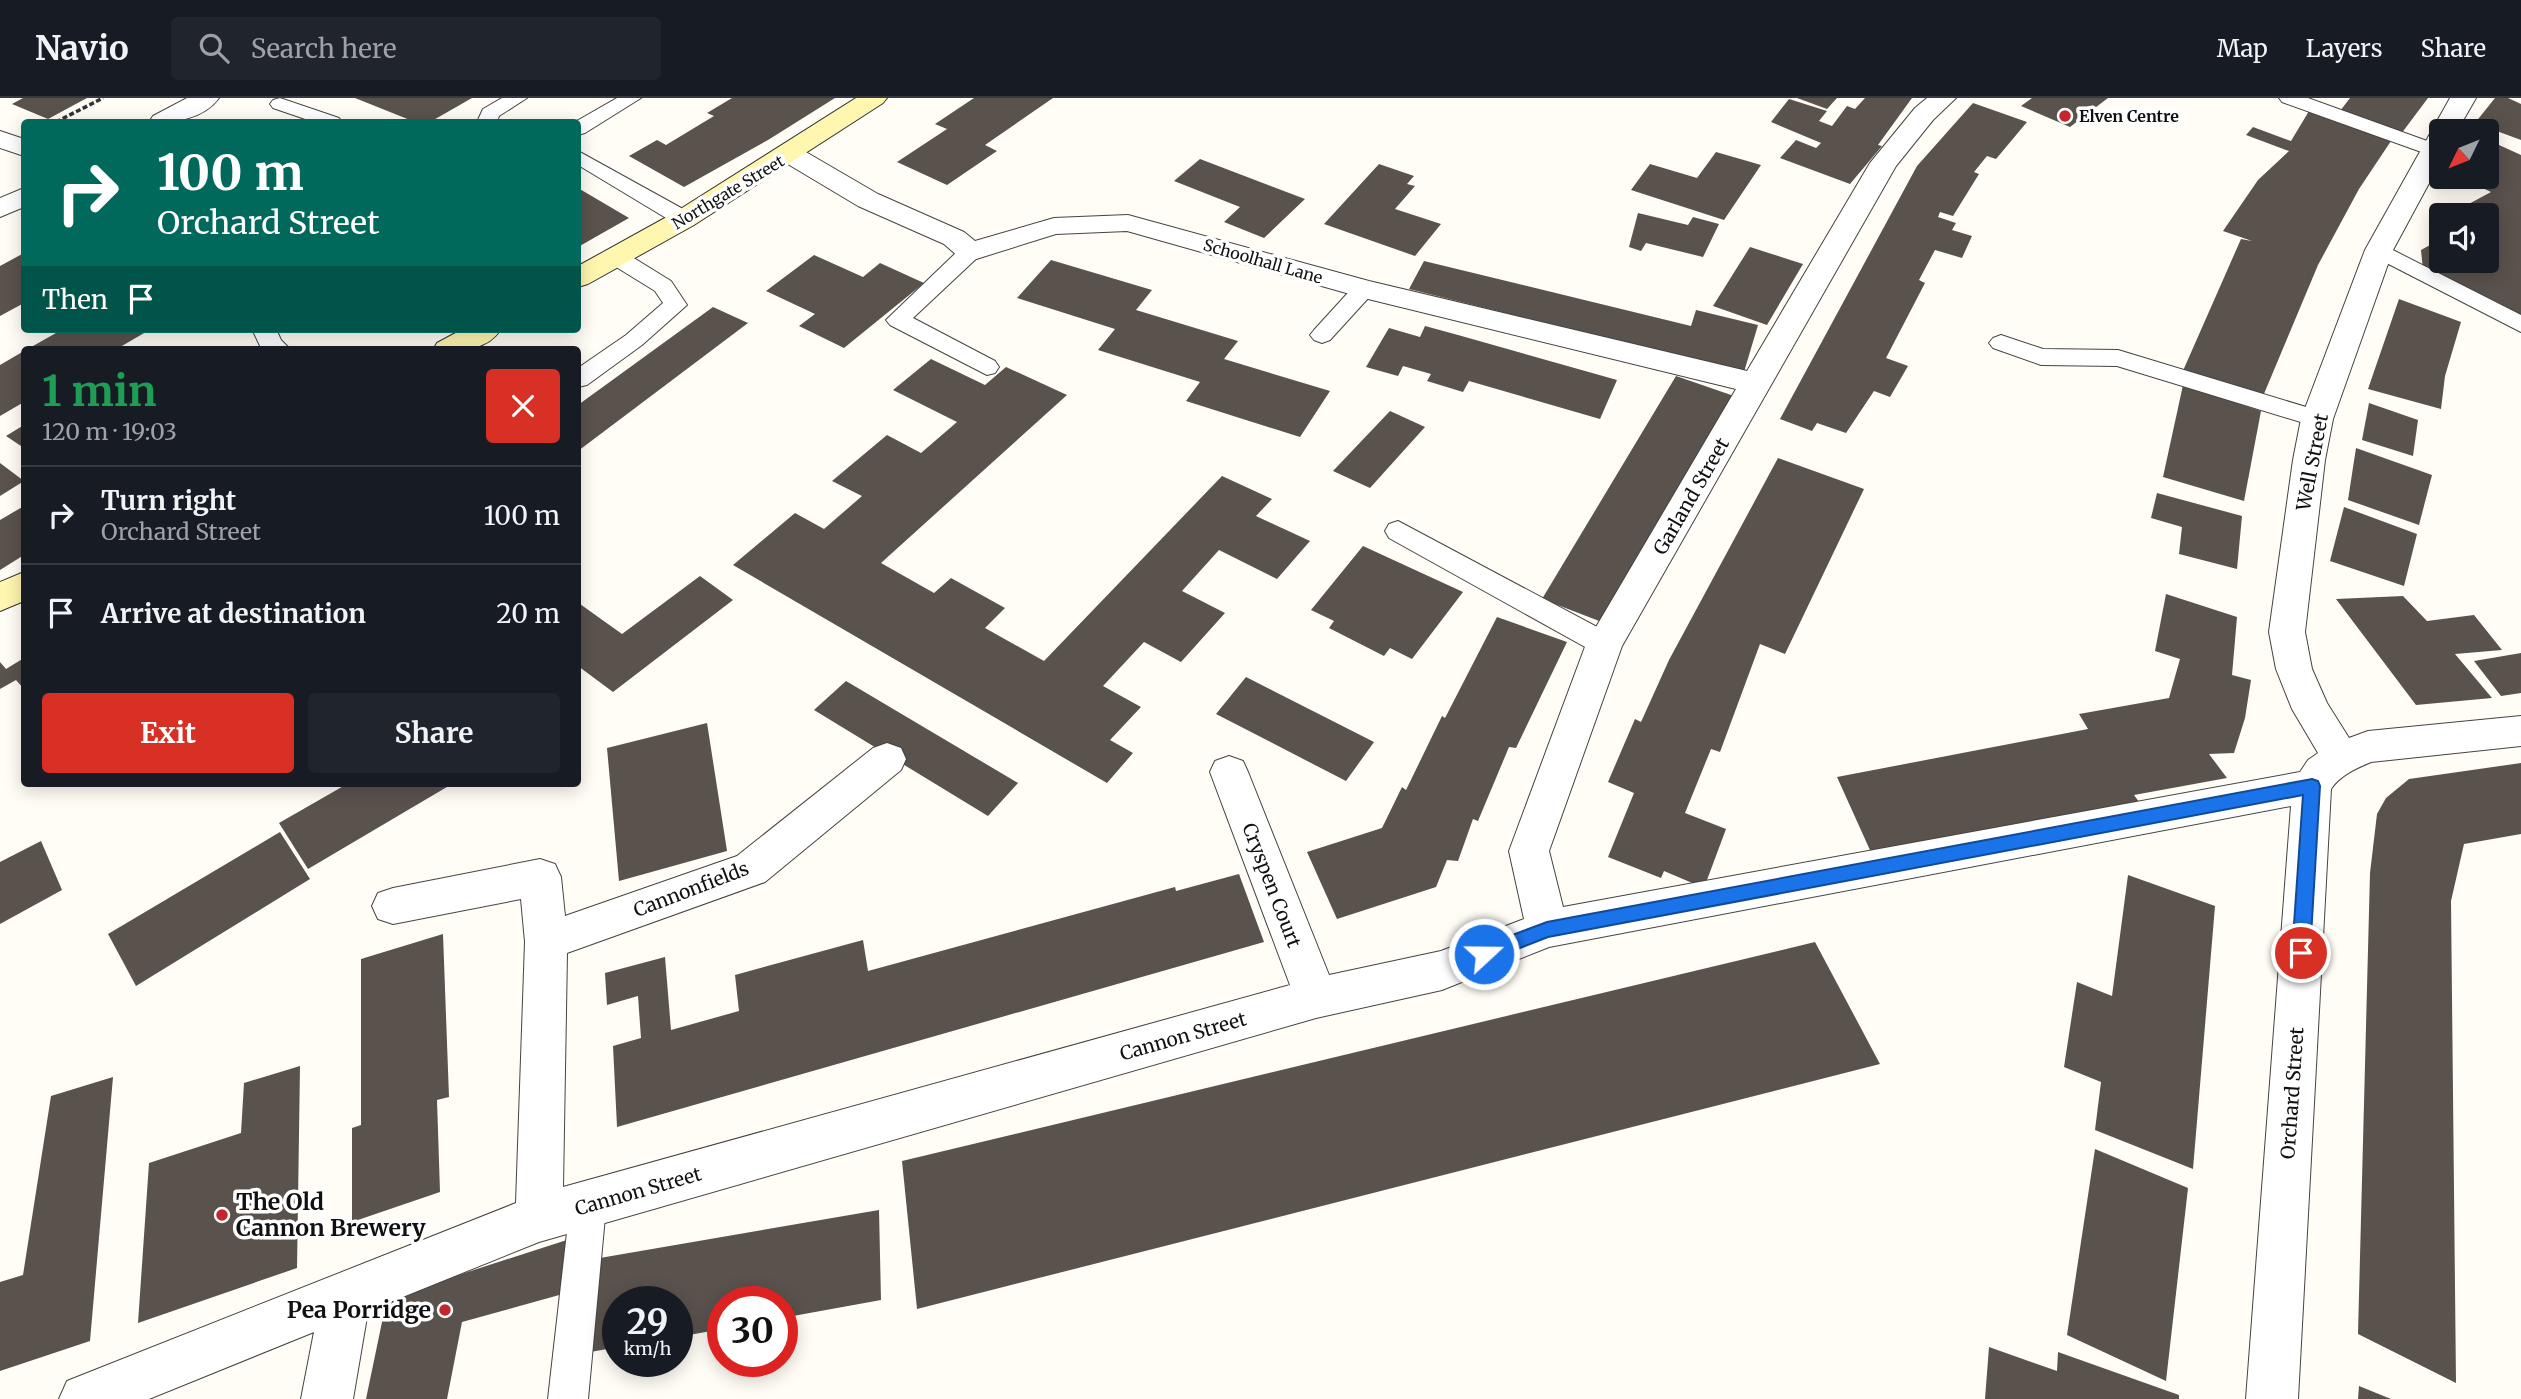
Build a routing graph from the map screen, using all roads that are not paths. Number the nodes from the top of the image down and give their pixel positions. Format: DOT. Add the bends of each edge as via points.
graph roads {
  1 [pos="206,98"];
  2 [pos="517,98"];
  3 [pos="631,98"];
  4 [pos="874,98"];
  5 [pos="1944,98"];
  6 [pos="2289,98"];
  7 [pos="2463,98"];
  8 [pos="280,104"];
  9 [pos="168,119"];
  10 [pos="323,119"];
  11 [pos="488,119"];
  12 [pos="2451,119"];
  13 [pos="581,127"];
  14 [pos="2429,136"];
  15 [pos="0,139"];
  16 [pos="21,147"];
  17 [pos="790,154"];
  18 [pos="581,159"];
  19 [pos="2429,159"];
  20 [pos="21,198"];
  21 [pos="0,209"];
  22 [pos="684,219"];
  23 [pos="2379,250"];
  24 [pos="970,252"];
  25 [pos="616,257"];
  26 [pos="581,276"];
  27 [pos="1364,289"];
  28 [pos="2521,325"];
  29 [pos="479,333"];
  30 [pos="1322,335"];
  31 [pos="2001,343"];
  32 [pos="455,346"];
  33 [pos="988,367"];
  34 [pos="581,377"];
  35 [pos="1757,384"];
  36 [pos="2317,419"];
  37 [pos="1398,531"];
  38 [pos="21,587"];
  39 [pos="0,598"];
  40 [pos="1604,644"];
  41 [pos="2521,731"];
  42 [pos="887,759"];
  43 [pos="1228,772"];
  44 [pos="2327,772"];
  45 [pos="393,906"];
  46 [pos="1547,929"];
  47 [pos="546,943"];
  48 [pos="1316,998"];
  49 [pos="587,1206"];
  50 [pos="539,1218"];
  51 [pos="346,1293"];
  52 [pos="85,1399"];
  53 [pos="327,1399"];
  54 [pos="568,1399"];
  55 [pos="2272,1399"];
  1 -- 9 [label="street"];
  2 -- 11 [label="lane" via="490,113"];
  3 -- 13 [label="lane"];
  4 -- 17 [label="street, Northgate Street"];
  5 -- 35 [label="street, Garland Street" via="1924,114 1884,163"];
  6 -- 14 [label="lane"];
  7 -- 12 [label="street, Well Street"];
  8 -- 10 [label="lane"];
  15 -- 16 [label="street"];
  17 -- 22 [label="street, Northgate Street"];
  17 -- 24 [label="street" via="868,200 954,238"];
  18 -- 22 [label="lane"];
  19 -- 23 [label="street, Well Street"];
  20 -- 21 [label="street"];
  22 -- 25 [label="street, Northgate Street"];
  23 -- 28 [label="lane"];
  23 -- 36 [label="street, Well Street"];
  24 -- 27 [label="street, Schoolhall Lane" via="1054,226 1128,223"];
  24 -- 33 [label="lane" via="898,320"];
  25 -- 26 [label="street, Northgate Street"];
  25 -- 34 [label="lane" via="663,286 675,305"];
  27 -- 30 [label="lane"];
  27 -- 35 [label="street, Schoolhall Lane"];
  29 -- 32 [label="street"];
  31 -- 36 [label="lane" via="2040,357 2118,358"];
  35 -- 40 [label="street, Garland Street"];
  36 -- 44 [label="street, Well Street" via="2287,632"];
  37 -- 40 [label="lane"];
  38 -- 39 [label="street"];
  40 -- 46 [label="street, Garland Street" via="1529,851"];
  41 -- 44 [label="street, Cannon Street" via="2368,747"];
  42 -- 47 [label="street, Cannonfields" via="751,869"];
  43 -- 48 [label="street, Cryspen Court"];
  44 -- 46 [label="street, Cannon Street"];
  44 -- 55 [label="street, Orchard Street"];
  45 -- 47 [label="street" via="540,877"];
  46 -- 48 [label="street, Cannon Street" via="1442,970"];
  47 -- 50 [label="street"];
  48 -- 49 [label="street, Cannon Street"];
  49 -- 50 [label="street, Cannon Street"];
  49 -- 54 [label="lane"];
  50 -- 51 [label="street, Cannon Street"];
  51 -- 52 [label="street, Cannon Street"];
  51 -- 53 [label="street"];
}
